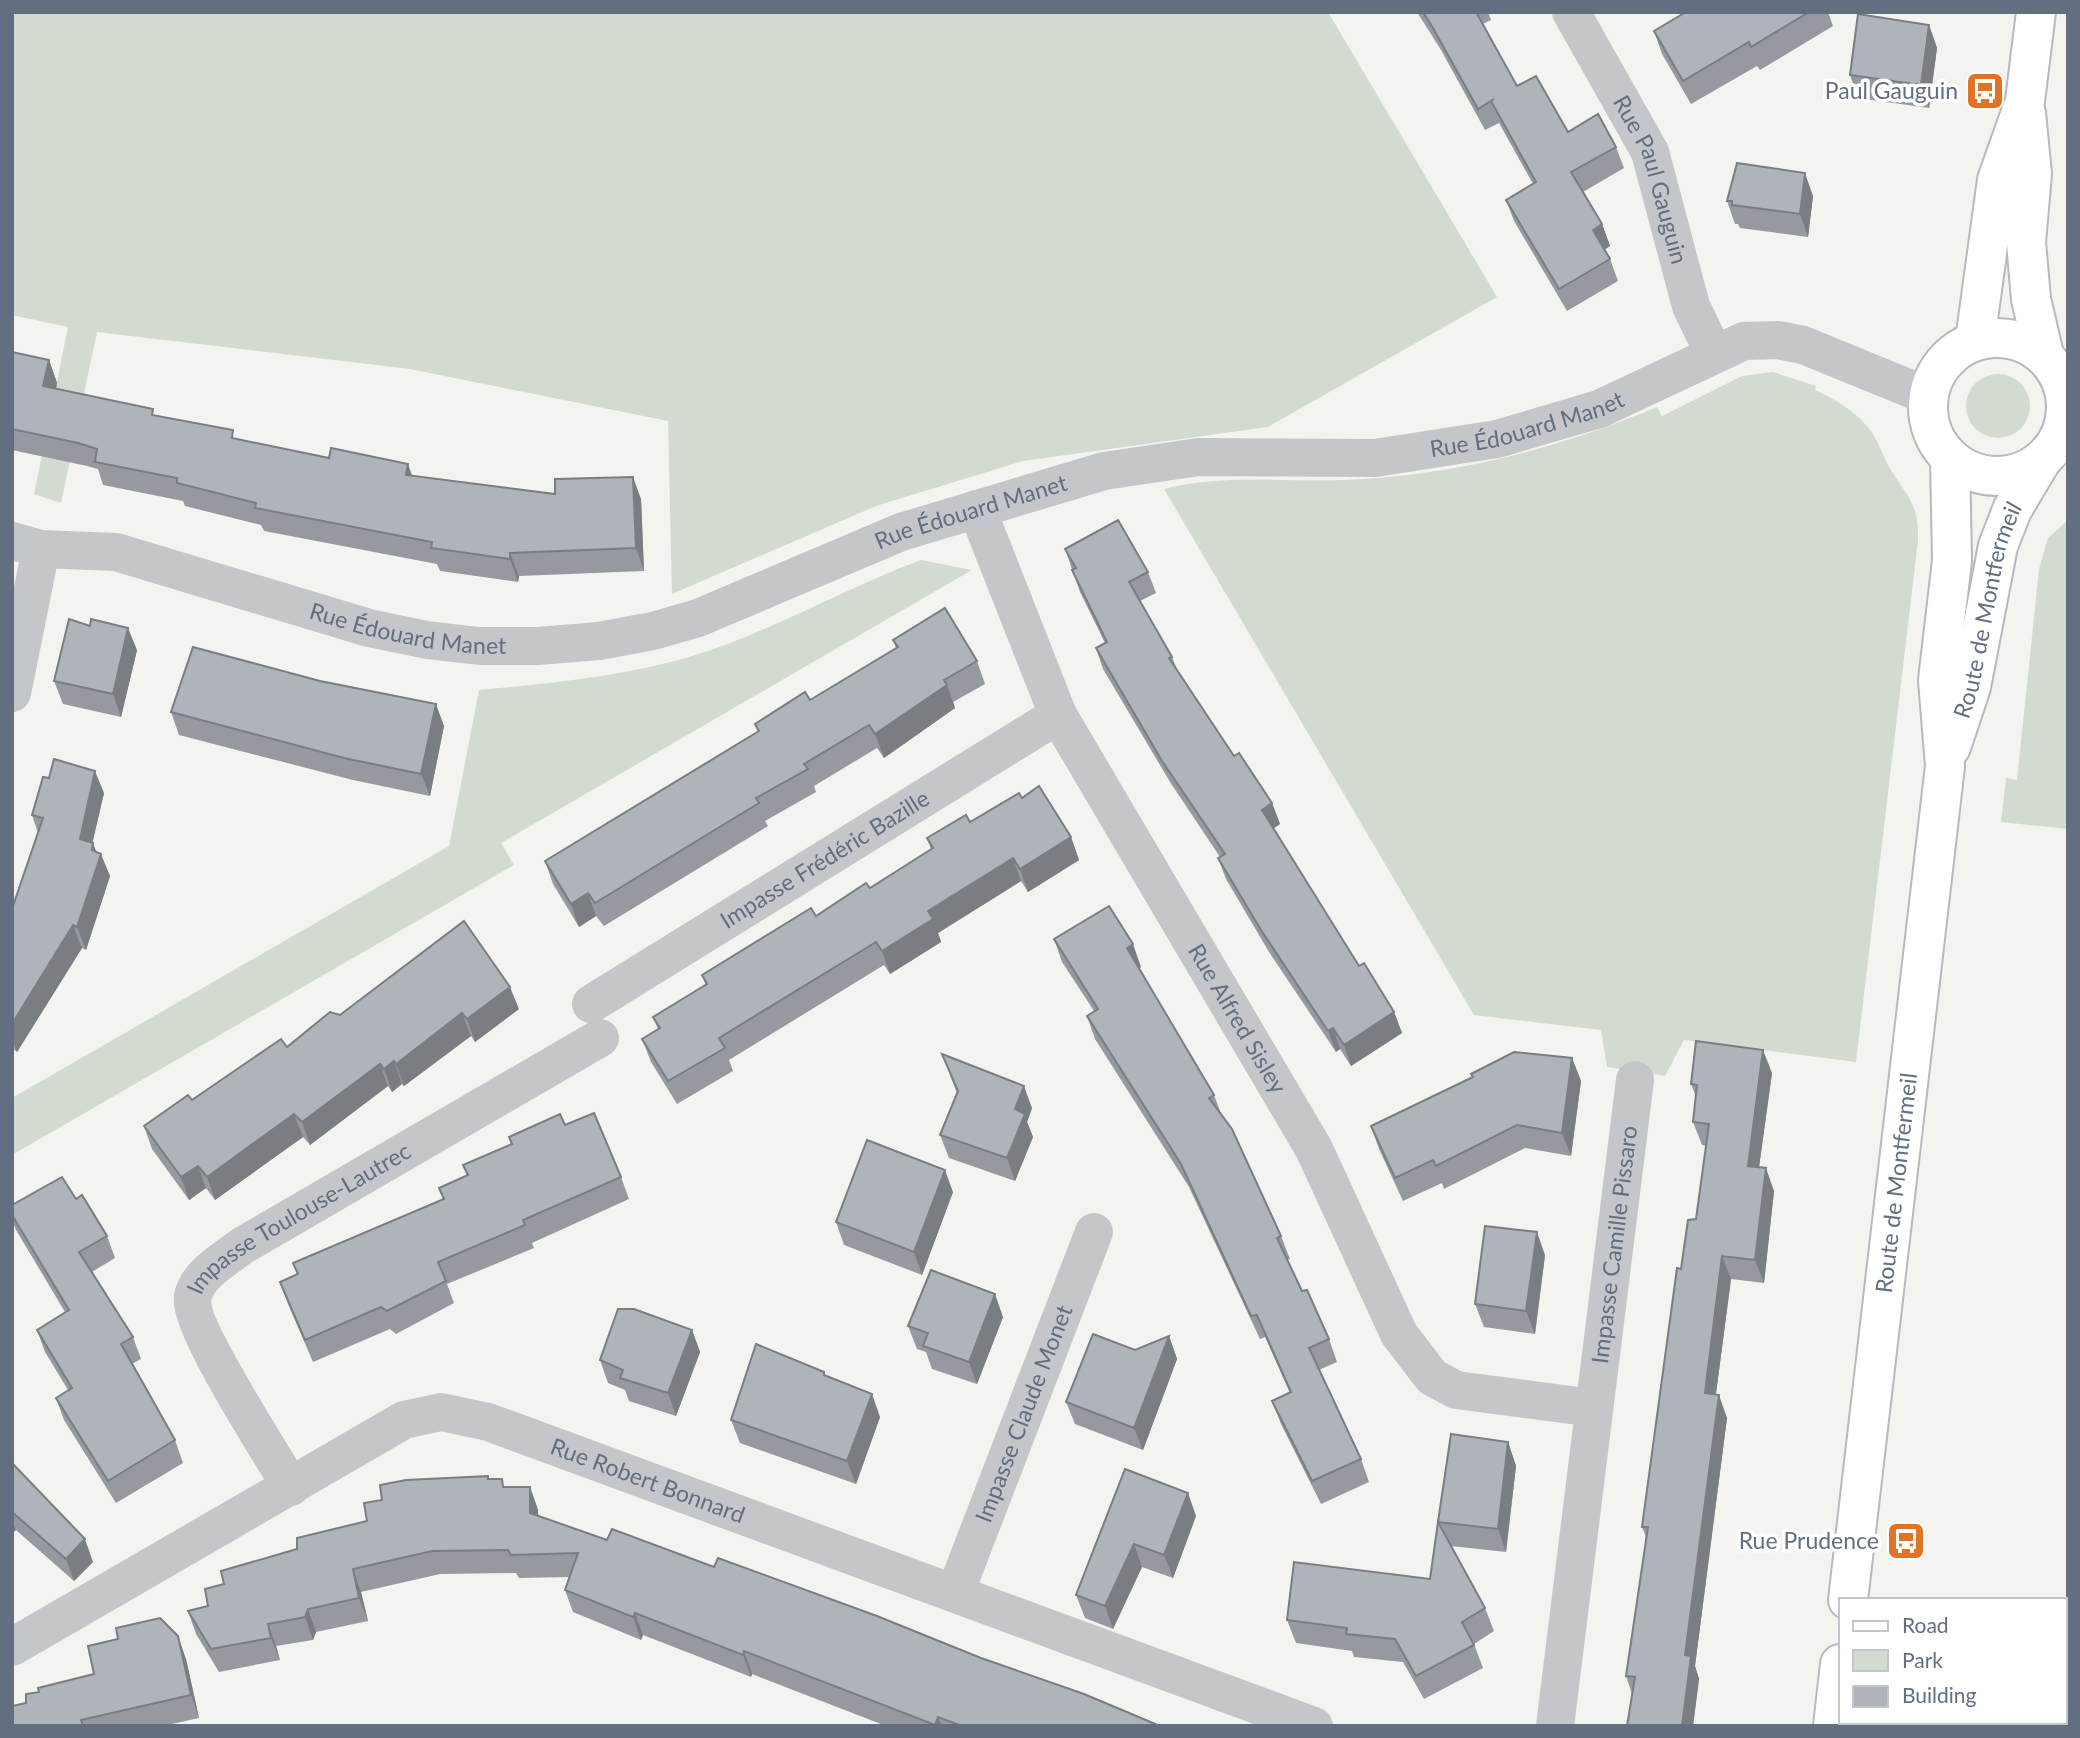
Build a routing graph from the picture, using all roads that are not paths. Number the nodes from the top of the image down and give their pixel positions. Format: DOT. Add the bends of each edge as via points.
graph roads {
  1 [pos="2036,12"];
  2 [pos="1580,16"];
  3 [pos="2025,101"];
  4 [pos="1975,341"];
  5 [pos="1714,354"];
  6 [pos="2043,355"];
  7 [pos="1928,396"];
  8 [pos="2067,403"];
  9 [pos="1950,458"];
  10 [pos="2041,461"];
  11 [pos="977,509"];
  12 [pos="27,545"];
  13 [pos="12,693"];
  14 [pos="1058,715"];
  15 [pos="1945,766"];
  16 [pos="595,1021"];
  17 [pos="1635,1080"];
  18 [pos="1094,1233"];
  19 [pos="1594,1408"];
  20 [pos="290,1487"];
  21 [pos="955,1593"];
  22 [pos="1848,1598"];
  23 [pos="12,1647"];
  24 [pos="1839,1673"];
  25 [pos="1314,1726"];
  26 [pos="1555,1726"];
  27 [pos="1833,1726"];
  1 -- 3 [label="main road"];
  2 -- 5 [label="street, Rue Paul Gauguin" via="1650,152 1691,306"];
  3 -- 4 [label="main road" via="1997,180"];
  3 -- 6 [label="main road" via="2032,174 2026,242"];
  4 -- 6 [label="main road" via="2000,337 2023,342"];
  4 -- 7 [label="main road" via="1944,361"];
  5 -- 7 [label="street, Rue Édouard Manet" via="1744,341 1778,340 1803,345"];
  5 -- 11 [label="street, Rue Édouard Manet" via="1599,409 1497,439 1375,458 1199,457 1159,462 1104,471"];
  6 -- 8 [label="main road" via="2063,384"];
  7 -- 9 [label="main road" via="1936,440"];
  8 -- 10 [label="main road" via="2060,434"];
  9 -- 10 [label="main road" via="1985,475 2005,476"];
  9 -- 15 [label="main road, Route de Montfermeil" via="1952,561 1938,680"];
  10 -- 15 [label="main road, Route de Montfermeil" via="2012,510 1998,547 1971,687"];
  11 -- 12 [label="street, Rue Édouard Manet" via="901,532 698,618 599,641 538,646 427,640 369,628 116,552"];
  11 -- 14 [label="street, Rue Alfred Sisley"];
  12 -- 13 [label="street"];
  14 -- 16 [label="street, Impasse Frédéric Bazille"];
  14 -- 19 [label="street, Rue Alfred Sisley" via="1314,1149 1399,1334 1420,1363 1432,1377 1456,1390"];
  15 -- 22 [label="main road, Route de Montfermeil"];
  16 -- 20 [label="street, Impasse Toulouse-Lautrec" via="242,1247 199,1284 192,1298 199,1328"];
  17 -- 19 [label="street, Impasse Camille Pissaro"];
  18 -- 21 [label="street, Impasse Claude Monet"];
  19 -- 26 [label="street, Impasse Camille Pissaro"];
  20 -- 21 [label="street, Rue Robert Bonnard" via="404,1420 442,1412 463,1415"];
  20 -- 23 [label="street, Rue Robert Bonnard"];
  21 -- 25 [label="street, Rue Robert Bonnard"];
  24 -- 27 [label="main road"];
}
